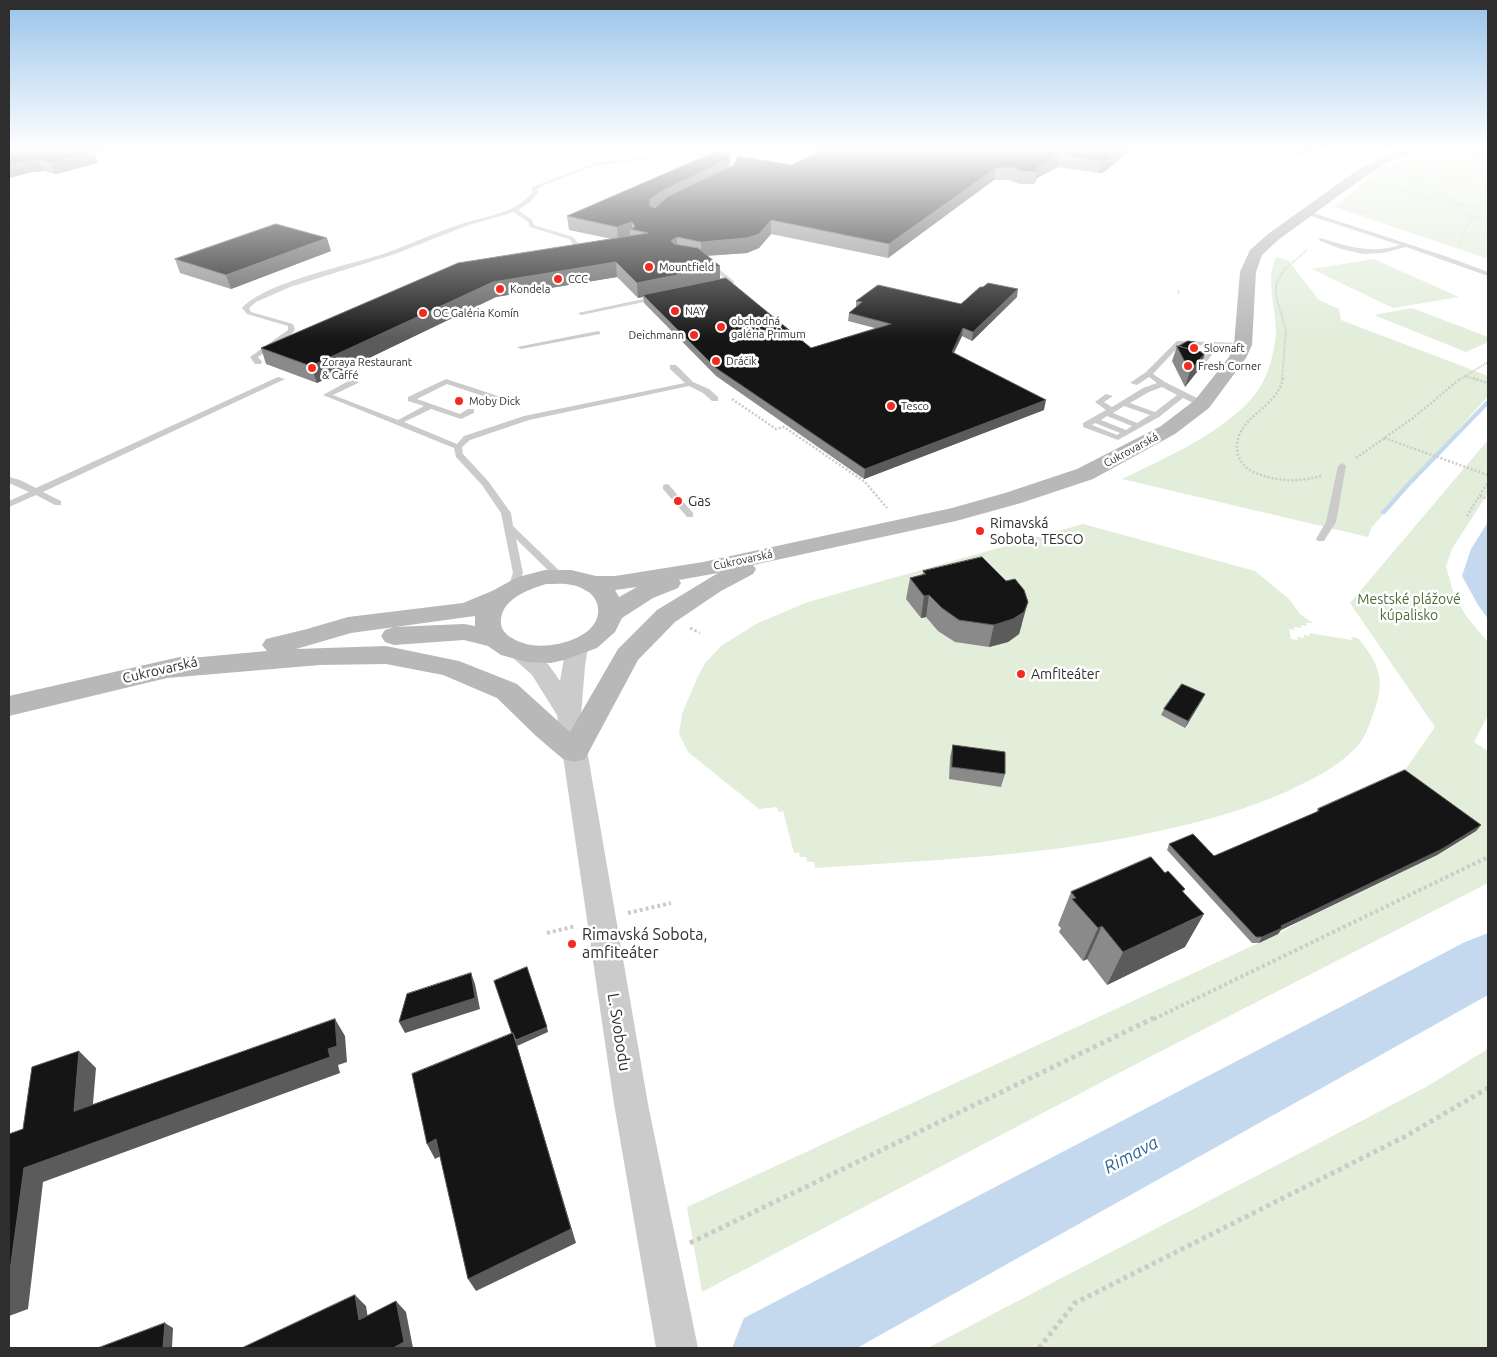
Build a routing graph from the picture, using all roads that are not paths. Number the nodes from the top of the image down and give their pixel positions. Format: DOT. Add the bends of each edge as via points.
graph roads {
  1 [pos="508,212"];
  2 [pos="519,212"];
  3 [pos="1307,213"];
  4 [pos="1321,240"];
  5 [pos="1406,245"];
  6 [pos="589,250"];
  7 [pos="582,252"];
  8 [pos="573,253"];
  9 [pos="703,260"];
  10 [pos="1488,274"];
  11 [pos="723,285"];
  12 [pos="665,296"];
  13 [pos="581,313"];
  14 [pos="598,333"];
  15 [pos="1218,343"];
  16 [pos="1243,345"];
  17 [pos="521,347"];
  18 [pos="1186,354"];
  19 [pos="258,362"];
  20 [pos="673,367"];
  21 [pos="1150,374"];
  22 [pos="281,378"];
  23 [pos="355,381"];
  24 [pos="1134,383"];
  25 [pos="690,384"];
  26 [pos="1162,384"];
  27 [pos="1182,395"];
  28 [pos="1109,396"];
  29 [pos="714,398"];
  30 [pos="1123,403"];
  31 [pos="485,404"];
  32 [pos="1202,404"];
  33 [pos="430,406"];
  34 [pos="471,411"];
  35 [pos="1109,411"];
  36 [pos="1156,416"];
  37 [pos="1095,420"];
  38 [pos="399,422"];
  39 [pos="1138,426"];
  40 [pos="1126,433"];
  41 [pos="458,447"];
  42 [pos="1342,466"];
  43 [pos="9,480"];
  44 [pos="666,487"];
  45 [pos="35,492"];
  46 [pos="58,503"];
  47 [pos="9,504"];
  48 [pos="690,515"];
  49 [pos="510,528"];
  50 [pos="1321,539"];
  51 [pos="775,553"];
  52 [pos="703,569"];
  53 [pos="562,577"];
  54 [pos="593,584"];
  55 [pos="507,592"];
  56 [pos="611,614"];
  57 [pos="312,637"];
  58 [pos="495,639"];
  59 [pos="577,647"];
  60 [pos="520,652"];
  61 [pos="166,669"];
  62 [pos="9,706"];
  63 [pos="569,715"];
  64 [pos="574,751"];
  65 [pos="661,1263"];
  66 [pos="677,1348"];
  1 -- 19 [label="lane" via="462,225 381,257 265,294 248,304 245,308 248,313 291,325 292,330 254,357"];
  2 -- 7 [label="lane" via="532,226 571,238"];
  3 -- 5 [label="lane"];
  3 -- 16 [label="main road, Cukrovarská" via="1255,253 1248,272"];
  4 -- 5 [label="lane" via="1354,252 1371,253 1388,252"];
  5 -- 10 [label="lane"];
  6 -- 7 [label="lane"];
  7 -- 8 [label="lane"];
  9 -- 11 [label="lane" via="732,282"];
  12 -- 13 [label="lane"];
  14 -- 17 [label="lane"];
  15 -- 16 [label="lane"];
  15 -- 18 [label="lane"];
  15 -- 18 [label="lane" via="1200,364"];
  16 -- 32 [label="main road, Cukrovarská"];
  18 -- 21 [label="lane"];
  20 -- 25 [label="lane"];
  21 -- 24 [label="lane"];
  21 -- 26 [label="lane"];
  22 -- 45 [label="lane"];
  23 -- 38 [label="lane" via="327,395"];
  25 -- 29 [label="lane"];
  25 -- 41 [label="lane" via="527,418 467,438"];
  26 -- 27 [label="lane"];
  26 -- 30 [label="lane"];
  27 -- 32 [label="lane"];
  27 -- 36 [label="lane"];
  28 -- 35 [label="lane" via="1099,402"];
  30 -- 35 [label="lane"];
  30 -- 36 [label="lane"];
  31 -- 33 [label="lane" via="495,398 446,381 411,399"];
  32 -- 51 [label="main road, Cukrovarská" via="1168,430 1085,474 956,514"];
  33 -- 34 [label="lane" via="461,417"];
  33 -- 38 [label="lane"];
  35 -- 37 [label="lane"];
  35 -- 39 [label="lane"];
  36 -- 39 [label="lane"];
  37 -- 40 [label="lane"];
  37 -- 40 [label="lane" via="1086,425 1118,438"];
  38 -- 41 [label="lane"];
  39 -- 40 [label="lane"];
  41 -- 49 [label="lane" via="459,455 485,483 506,513"];
  42 -- 50 [label="lane" via="1331,522"];
  43 -- 45 [label="lane"];
  44 -- 48 [label="lane"];
  45 -- 46 [label="lane"];
  45 -- 47 [label="lane"];
  49 -- 53 [label="lane"];
  49 -- 55 [label="lane" via="518,573"];
  51 -- 52 [label="main road, Cukrovarská"];
  51 -- 64 [label="main road" via="712,586 666,616 628,655"];
  52 -- 54 [label="main road, Cukrovarská" via="615,584"];
  52 -- 56 [label="main road, Cukrovarská" via="644,593"];
  53 -- 54 [label="main road, Cukrovarská"];
  53 -- 55 [label="main road, Cukrovarská" via="545,577"];
  54 -- 56 [label="main road" via="604,592 610,602"];
  55 -- 57 [label="main road, Cukrovarská" via="467,610 348,625"];
  55 -- 58 [label="main road" via="490,610 488,625"];
  56 -- 59 [label="main road, Cukrovarská" via="594,638"];
  57 -- 58 [label="main road, Cukrovarská" via="341,639 464,632"];
  57 -- 61 [label="main road, Cukrovarská"];
  58 -- 60 [label="main road, Cukrovarská"];
  59 -- 60 [label="main road, Cukrovarská" via="539,654"];
  59 -- 63 [label="street"];
  60 -- 63 [label="street" via="540,669"];
  61 -- 62 [label="main road, Cukrovarská"];
  61 -- 64 [label="main road" via="320,656 386,655 449,667 507,691 546,730"];
  63 -- 64 [label="street, L. Svobodu"];
  64 -- 65 [label="street, L. Svobodu" via="631,1104"];
  65 -- 66 [label="street, L. Svobodu"];
}
